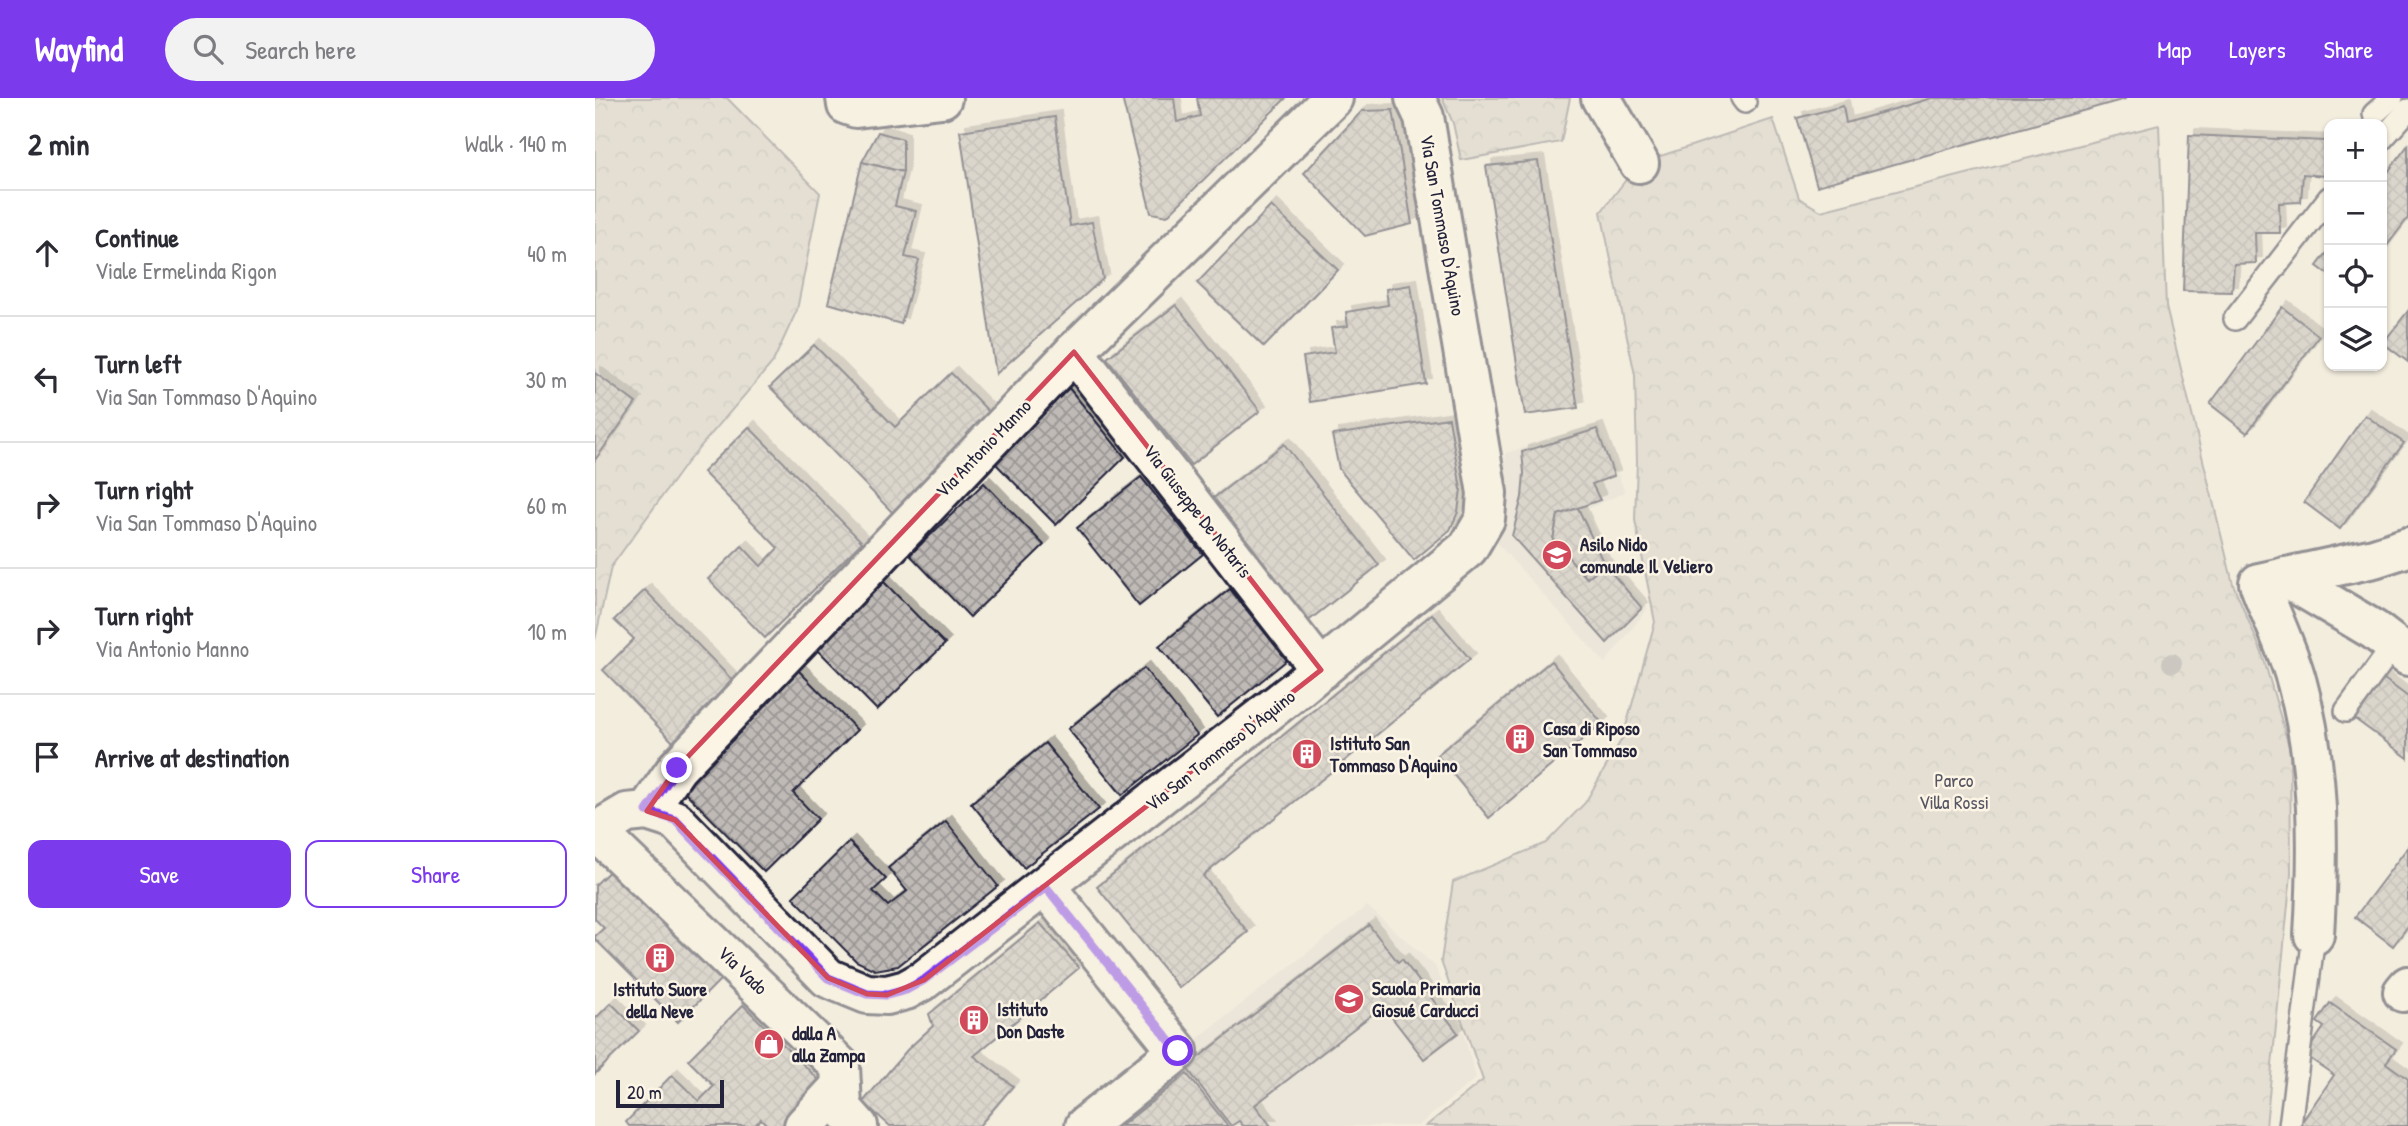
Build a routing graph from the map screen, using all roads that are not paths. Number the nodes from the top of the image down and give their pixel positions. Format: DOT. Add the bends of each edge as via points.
graph roads {
  1 [pos="846,98"];
  2 [pos="943,98"];
  3 [pos="1333,98"];
  4 [pos="1415,98"];
  5 [pos="1601,98"];
  6 [pos="2392,98"];
  7 [pos="2408,110"];
  8 [pos="2374,114"];
  9 [pos="2387,133"];
  10 [pos="1639,163"];
  11 [pos="2324,204"];
  12 [pos="2235,319"];
  13 [pos="1074,352"];
  14 [pos="2408,547"];
  15 [pos="2259,582"];
  16 [pos="2401,651"];
  17 [pos="1321,670"];
  18 [pos="2346,711"];
  19 [pos="647,811"];
  20 [pos="596,831"];
  21 [pos="1046,887"];
  22 [pos="2314,935"];
  23 [pos="841,1086"];
  24 [pos="804,1126"];
  25 [pos="858,1126"];
  26 [pos="1085,1126"];
  27 [pos="2290,1126"];
  1 -- 2 [label="street" via="847,105 856,108"];
  3 -- 13 [label="street, Via Antonio Manno"];
  4 -- 17 [label="street, Via San Tommaso D'Aquino" via="1424,117 1479,439 1487,493 1485,519 1468,548"];
  5 -- 10 [label="street"];
  6 -- 8 [label="lane"];
  7 -- 9 [label="lane"];
  11 -- 12 [label="lane"];
  13 -- 17 [label="street, Via Giuseppe De Notaris"];
  13 -- 19 [label="street, Via Antonio Manno" via="677,768"];
  14 -- 15 [label="street"];
  15 -- 16 [label="street" via="2374,630"];
  15 -- 22 [label="street" via="2297,682 2313,758 2317,825"];
  16 -- 18 [label="lane"];
  17 -- 21 [label="street, Via San Tommaso D'Aquino"];
  19 -- 20 [label="street" via="627,813"];
  19 -- 21 [label="street, Via San Tommaso D'Aquino" via="675,820 828,978 867,994 887,995 924,980"];
  20 -- 23 [label="street, Via Vado" via="840,1066"];
  21 -- 26 [label="street" via="1178,1051"];
  22 -- 27 [label="lane"];
  23 -- 24 [label="street"];
  23 -- 25 [label="street, Via Vado" via="842,1108"];
}
